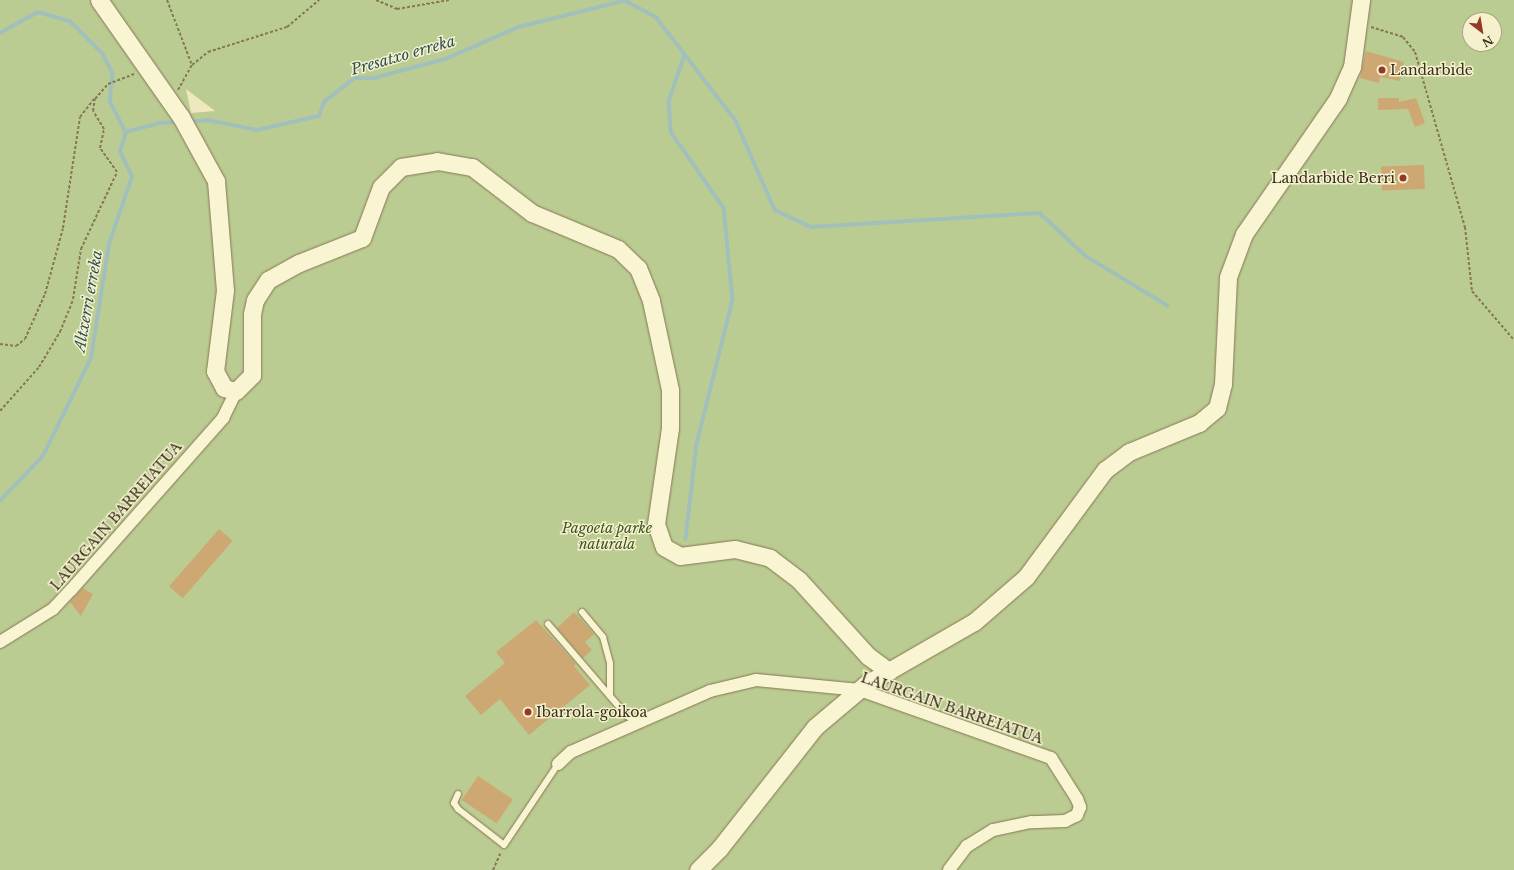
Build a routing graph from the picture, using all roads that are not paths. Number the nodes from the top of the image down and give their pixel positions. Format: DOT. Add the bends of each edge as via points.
graph roads {
  1 [pos="99,0"];
  2 [pos="1361,0"];
  3 [pos="236,391"];
  4 [pos="582,612"];
  5 [pos="548,624"];
  6 [pos="0,642"];
  7 [pos="889,671"];
  8 [pos="860,690"];
  9 [pos="610,696"];
  10 [pos="639,724"];
  11 [pos="558,764"];
  12 [pos="458,794"];
  13 [pos="698,870"];
  14 [pos="949,870"];
  1 -- 3 [label="street" via="183,117 210,167 220,198 224,290 215,371 224,388"];
  2 -- 7 [label="street" via="1352,67 1338,98 1244,234 1231,270 1223,384 1217,408 1200,423 1129,452 1105,470 1026,577 974,622"];
  3 -- 6 [label="street, LAURGAIN BARREIATUA" via="223,418 67,595 53,609"];
  3 -- 7 [label="street" via="252,375 251,317 256,300 268,280 299,263 362,238 381,187 401,167 437,161 472,167 532,213 618,249 638,268 651,301 670,390 670,428 656,524 664,547 680,556 735,549 770,558 799,580 868,656"];
  4 -- 9 [label="lane" via="603,637 610,663"];
  5 -- 9 [label="lane"];
  7 -- 8 [label="street"];
  8 -- 10 [label="street, LAURGAIN BARREIATUA" via="796,681 731,684"];
  8 -- 13 [label="street" via="815,727 719,849"];
  8 -- 14 [label="street, LAURGAIN BARREIATUA" via="1051,758 1077,799 1079,811 1065,821 1008,826 977,838"];
  9 -- 10 [label="lane"];
  10 -- 11 [label="street, LAURGAIN BARREIATUA" via="571,752"];
  11 -- 12 [label="lane" via="504,845 458,809 454,802"];
}
